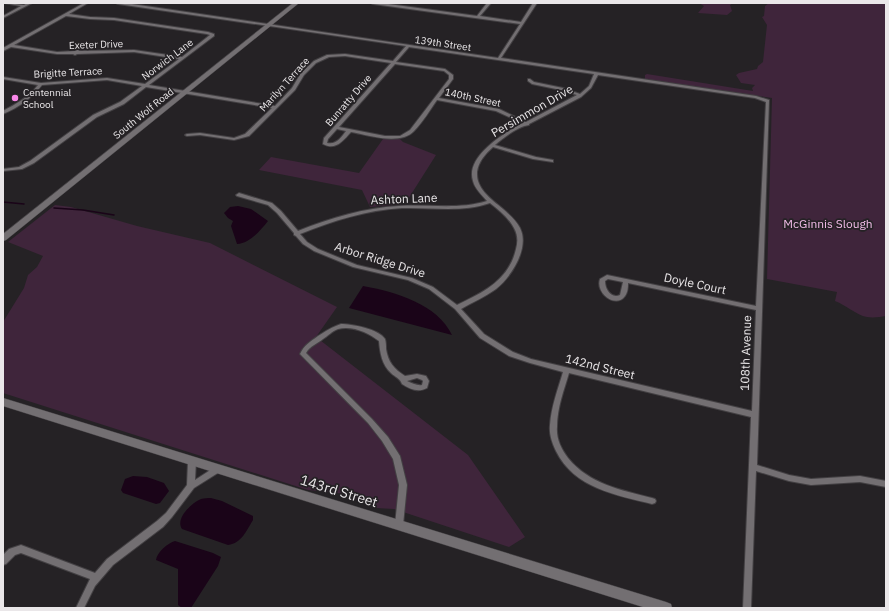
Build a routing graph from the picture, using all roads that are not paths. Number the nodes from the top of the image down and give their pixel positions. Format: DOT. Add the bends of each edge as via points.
graph roads {
  1 [pos="6,3"];
  2 [pos="30,3"];
  3 [pos="86,3"];
  4 [pos="118,3"];
  5 [pos="296,3"];
  6 [pos="373,3"];
  7 [pos="489,3"];
  8 [pos="535,3"];
  9 [pos="25,6"];
  10 [pos="66,15"];
  11 [pos="3,17"];
  12 [pos="478,17"];
  13 [pos="522,23"];
  14 [pos="268,25"];
  15 [pos="81,44"];
  16 [pos="10,46"];
  17 [pos="408,46"];
  18 [pos="3,50"];
  19 [pos="75,54"];
  20 [pos="183,58"];
  21 [pos="499,59"];
  22 [pos="394,62"];
  23 [pos="597,73"];
  24 [pos="3,78"];
  25 [pos="529,80"];
  26 [pos="41,84"];
  27 [pos="147,85"];
  28 [pos="186,92"];
  29 [pos="580,95"];
  30 [pos="436,99"];
  31 [pos="766,100"];
  32 [pos="276,107"];
  33 [pos="3,113"];
  34 [pos="527,124"];
  35 [pos="336,128"];
  36 [pos="349,131"];
  37 [pos="186,135"];
  38 [pos="492,145"];
  39 [pos="551,161"];
  40 [pos="3,170"];
  41 [pos="239,194"];
  42 [pos="492,201"];
  43 [pos="296,234"];
  44 [pos="3,238"];
  45 [pos="626,281"];
  46 [pos="457,308"];
  47 [pos="759,309"];
  48 [pos="567,370"];
  49 [pos="404,379"];
  50 [pos="3,402"];
  51 [pos="755,415"];
  52 [pos="192,461"];
  53 [pos="754,467"];
  54 [pos="218,469"];
  55 [pos="886,484"];
  56 [pos="191,486"];
  57 [pos="652,501"];
  58 [pos="399,524"];
  59 [pos="3,561"];
  60 [pos="96,577"];
  61 [pos="80,608"];
  62 [pos="666,608"];
  63 [pos="747,608"];
  1 -- 9 [label="street"];
  2 -- 9 [label="street"];
  3 -- 10 [label="street"];
  4 -- 14 [label="street, 139th Street"];
  5 -- 14 [label="main road, South Wolf Road"];
  6 -- 12 [label="street"];
  7 -- 12 [label="street"];
  8 -- 13 [label="street"];
  9 -- 11 [label="street"];
  10 -- 16 [label="street"];
  10 -- 20 [label="street, Norwich Lane" via="114,19 213,35"];
  12 -- 13 [label="street"];
  13 -- 21 [label="street"];
  14 -- 17 [label="street, 139th Street"];
  14 -- 28 [label="main road, South Wolf Road"];
  15 -- 19 [label="street"];
  16 -- 18 [label="street"];
  16 -- 19 [label="street, Exeter Drive" via="50,53"];
  17 -- 21 [label="street, 139th Street"];
  17 -- 22 [label="street, Bunratty Drive"];
  19 -- 20 [label="street, Exeter Drive" via="134,51"];
  20 -- 27 [label="street, Norwich Lane"];
  21 -- 23 [label="street, 139th Street"];
  22 -- 30 [label="street, Marilyn Terrace" via="445,70 449,73 451,79"];
  22 -- 32 [label="street, Marilyn Terrace" via="345,55 332,55 321,59 302,74 294,89"];
  22 -- 35 [label="street, Bunratty Drive"];
  23 -- 29 [label="street, Persimmon Drive" via="591,85"];
  23 -- 31 [label="street, 139th Street"];
  24 -- 26 [label="street, Brigitte Terrace"];
  25 -- 29 [label="street"];
  26 -- 27 [label="street, Brigitte Terrace" via="107,79"];
  26 -- 33 [label="street" via="31,96"];
  27 -- 28 [label="street, Brigitte Terrace"];
  27 -- 40 [label="street, Norwich Lane" via="122,103 95,116 32,162 20,168"];
  28 -- 32 [label="street, Brigitte Terrace"];
  28 -- 44 [label="main road, South Wolf Road"];
  29 -- 34 [label="street, Persimmon Drive"];
  30 -- 34 [label="street, 140th Street" via="497,110"];
  30 -- 36 [label="street" via="412,132 401,137"];
  31 -- 47 [label="street, 108th Avenue" via="768,101"];
  32 -- 37 [label="street, Marilyn Terrace" via="252,131 240,138"];
  34 -- 38 [label="street, Persimmon Drive"];
  35 -- 36 [label="street"];
  35 -- 36 [label="street, Bunratty Drive" via="326,139 325,144 336,144"];
  38 -- 39 [label="street"];
  38 -- 42 [label="street, Persimmon Drive" via="479,160 474,176 480,190"];
  41 -- 43 [label="street, Arbor Ridge Drive" via="270,204"];
  42 -- 43 [label="street, Ashton Lane" via="471,208 419,206 363,211 329,220"];
  42 -- 46 [label="street, Persimmon Drive" via="517,228 521,239 519,250 502,282"];
  43 -- 46 [label="street, Arbor Ridge Drive" via="316,250 340,261 422,283"];
  45 -- 47 [label="street, Doyle Court"];
  46 -- 48 [label="street, 142nd Street" via="482,336 500,348 530,361"];
  47 -- 51 [label="street, 108th Avenue"];
  48 -- 51 [label="street, 142nd Street"];
  48 -- 57 [label="street" via="553,427 556,445 565,459 578,475 599,487"];
  49 -- 58 [label="street" via="394,374 388,366 382,340 377,335 353,327 336,328 310,344 303,354 370,421 397,458 402,486"];
  50 -- 52 [label="main road, 143rd Street"];
  51 -- 53 [label="street, 108th Avenue"];
  52 -- 54 [label="main road, 143rd Street"];
  52 -- 56 [label="street"];
  53 -- 55 [label="street" via="811,482 860,479"];
  53 -- 63 [label="street, 108th Avenue"];
  54 -- 56 [label="street"];
  54 -- 58 [label="main road, 143rd Street"];
  56 -- 60 [label="street" via="160,524 122,551"];
  58 -- 62 [label="main road, 143rd Street"];
  59 -- 60 [label="street" via="12,552 21,550"];
  60 -- 61 [label="street"];
}
